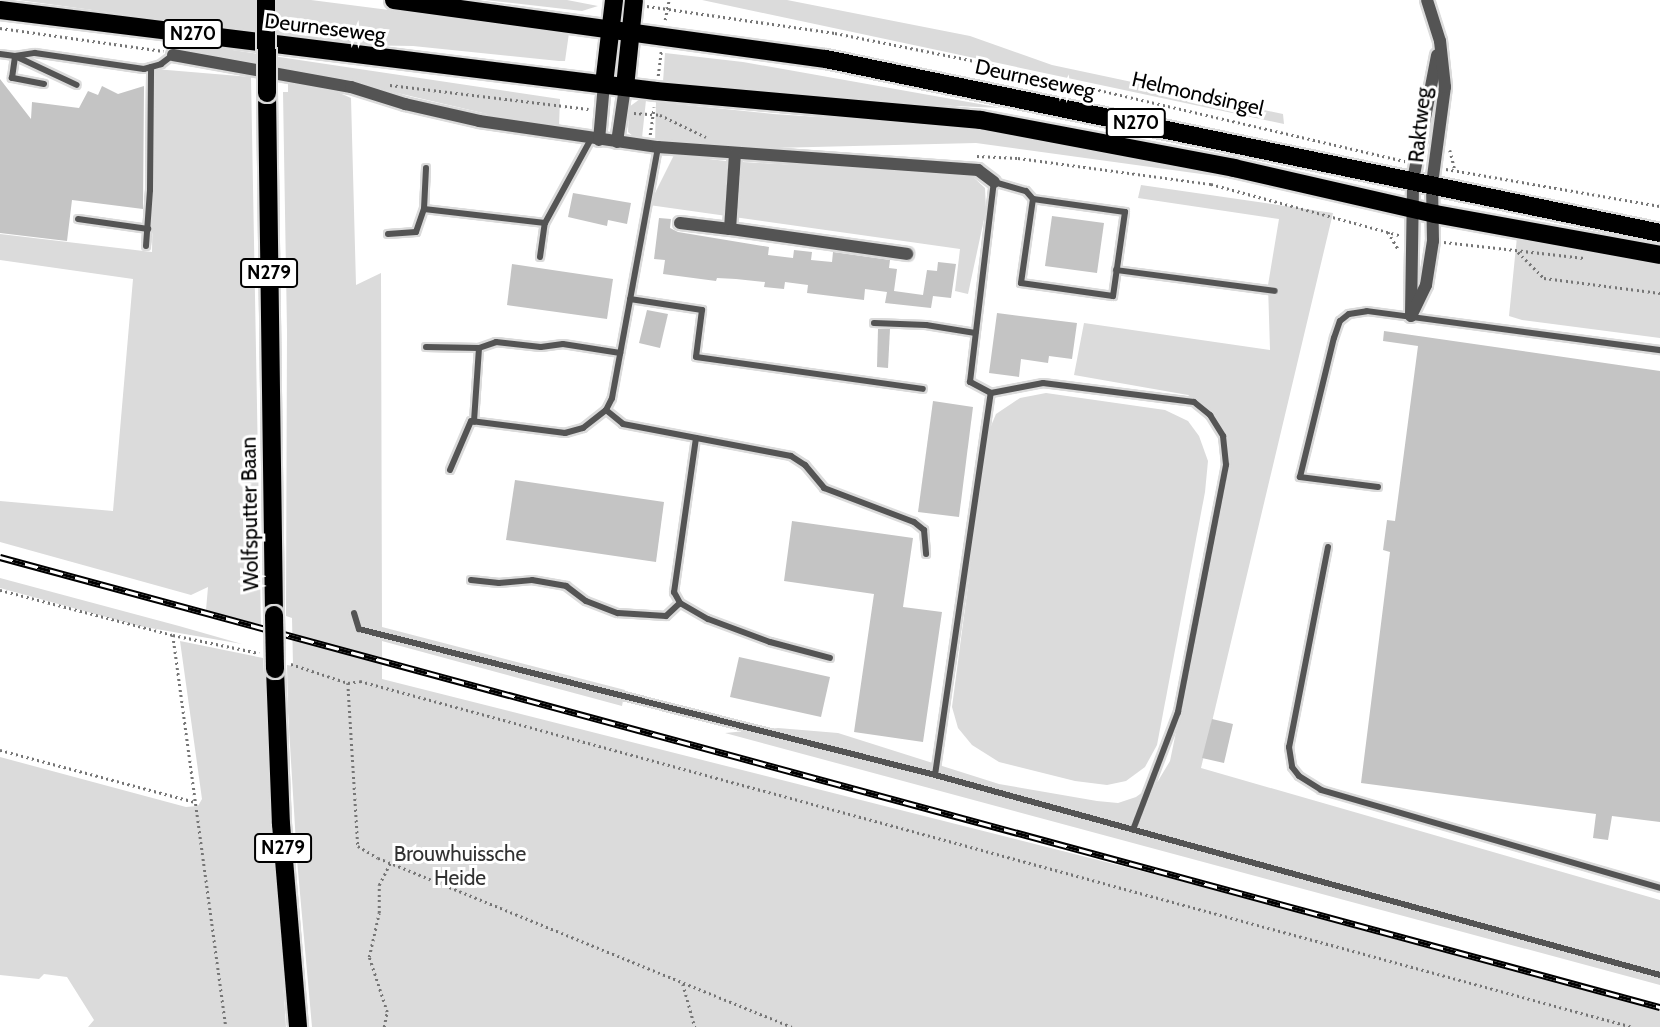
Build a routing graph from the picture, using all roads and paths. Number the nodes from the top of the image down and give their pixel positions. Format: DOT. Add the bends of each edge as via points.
graph roads {
  1 [pos="266,0"];
  2 [pos="394,0"];
  3 [pos="614,0"];
  4 [pos="670,0"];
  5 [pos="1427,0"];
  6 [pos="634,2"];
  7 [pos="666,8"];
  8 [pos="0,10"];
  9 [pos="0,28"];
  10 [pos="610,29"];
  11 [pos="631,31"];
  12 [pos="663,36"];
  13 [pos="1440,41"];
  14 [pos="0,54"];
  15 [pos="173,55"];
  16 [pos="15,56"];
  17 [pos="150,67"];
  18 [pos="44,83"];
  19 [pos="76,85"];
  20 [pos="387,85"];
  21 [pos="604,85"];
  22 [pos="625,87"];
  23 [pos="656,91"];
  24 [pos="602,111"];
  25 [pos="621,112"];
  26 [pos="653,114"];
  27 [pos="595,139"];
  28 [pos="712,139"];
  29 [pos="617,142"];
  30 [pos="654,147"];
  31 [pos="735,154"];
  32 [pos="977,156"];
  33 [pos="1401,160"];
  34 [pos="426,168"];
  35 [pos="1463,172"];
  36 [pos="1413,180"];
  37 [pos="994,182"];
  38 [pos="1432,184"];
  39 [pos="1033,199"];
  40 [pos="1660,206"];
  41 [pos="1412,208"];
  42 [pos="424,209"];
  43 [pos="1435,214"];
  44 [pos="78,219"];
  45 [pos="545,223"];
  46 [pos="680,223"];
  47 [pos="148,229"];
  48 [pos="730,229"];
  49 [pos="1660,233"];
  50 [pos="388,234"];
  51 [pos="1414,238"];
  52 [pos="1433,241"];
  53 [pos="146,246"];
  54 [pos="1518,251"];
  55 [pos="907,254"];
  56 [pos="1660,255"];
  57 [pos="540,257"];
  58 [pos="1595,259"];
  59 [pos="1116,270"];
  60 [pos="1275,291"];
  61 [pos="1660,293"];
  62 [pos="630,299"];
  63 [pos="1411,316"];
  64 [pos="874,323"];
  65 [pos="975,333"];
  66 [pos="426,346"];
  67 [pos="480,348"];
  68 [pos="1660,350"];
  69 [pos="620,353"];
  70 [pos="923,389"];
  71 [pos="991,393"];
  72 [pos="606,410"];
  73 [pos="474,422"];
  74 [pos="696,438"];
  75 [pos="450,470"];
  76 [pos="1378,487"];
  77 [pos="1328,547"];
  78 [pos="926,554"];
  79 [pos="471,580"];
  80 [pos="0,590"];
  81 [pos="680,603"];
  82 [pos="354,613"];
  83 [pos="173,635"];
  84 [pos="259,653"];
  85 [pos="830,658"];
  86 [pos="280,665"];
  87 [pos="348,683"];
  88 [pos="0,750"];
  89 [pos="935,775"];
  90 [pos="195,802"];
  91 [pos="1133,830"];
  92 [pos="390,863"];
  93 [pos="1660,888"];
  94 [pos="1660,975"];
  95 [pos="683,984"];
  96 [pos="226,1027"];
  97 [pos="298,1027"];
  98 [pos="384,1027"];
  99 [pos="695,1027"];
  100 [pos="792,1027"];
  101 [pos="1633,1027"];
  1 -- 86 [label="main road, Wolfsputter Baan / N279, bridge" via="274,615"];
  2 -- 10 [label="main road, Deurneseweg / N270"];
  3 -- 10 [label="main road"];
  4 -- 7 [label="path"];
  5 -- 13 [label="street, Raktweg"];
  6 -- 7 [label="path, Helmondsingel"];
  6 -- 11 [label="main road"];
  7 -- 12 [label="path"];
  7 -- 33 [label="path, Helmondsingel" via="835,33 970,60"];
  8 -- 21 [label="main road, Deurneseweg / N270"];
  9 -- 15 [label="path" via="153,47"];
  10 -- 11 [label="main road, Deurneseweg / N270"];
  10 -- 21 [label="main road"];
  11 -- 12 [label="main road, Deurneseweg / N270"];
  11 -- 22 [label="main road"];
  12 -- 23 [label="path"];
  12 -- 36 [label="main road, Deurneseweg / N270" via="826,59"];
  13 -- 36 [label="street, Raktweg"];
  13 -- 38 [label="street, Raktweg" via="1445,87"];
  14 -- 16 [label="lane"];
  15 -- 17 [label="lane"];
  15 -- 27 [label="street" via="315,79 479,121"];
  16 -- 17 [label="lane" via="35,53"];
  16 -- 18 [label="lane" via="12,78"];
  16 -- 19 [label="lane"];
  17 -- 47 [label="lane"];
  20 -- 24 [label="path"];
  21 -- 22 [label="main road, Deurneseweg / N270"];
  21 -- 24 [label="street"];
  22 -- 23 [label="main road, Deurneseweg / N270"];
  22 -- 25 [label="street"];
  23 -- 26 [label="path"];
  23 -- 41 [label="main road, Deurneseweg / N270" via="1005,124"];
  24 -- 27 [label="street"];
  25 -- 26 [label="path"];
  25 -- 29 [label="street"];
  26 -- 28 [label="path"];
  26 -- 30 [label="path"];
  27 -- 29 [label="street"];
  27 -- 45 [label="lane"];
  29 -- 30 [label="street"];
  30 -- 31 [label="street"];
  30 -- 62 [label="lane"];
  31 -- 37 [label="street" via="978,170"];
  31 -- 48 [label="street"];
  32 -- 51 [label="path" via="1211,184"];
  34 -- 42 [label="lane"];
  35 -- 40 [label="path"];
  36 -- 38 [label="main road, Deurneseweg / N270"];
  36 -- 41 [label="street, Raktweg"];
  37 -- 39 [label="lane" via="1026,191"];
  37 -- 65 [label="lane"];
  38 -- 43 [label="street, Raktweg"];
  38 -- 49 [label="main road, Deurneseweg / N270"];
  39 -- 59 [label="lane" via="1125,212"];
  39 -- 59 [label="lane" via="1021,283 1113,296"];
  41 -- 43 [label="main road, Deurneseweg / N270"];
  41 -- 51 [label="street"];
  42 -- 45 [label="lane"];
  42 -- 50 [label="lane" via="416,232"];
  43 -- 52 [label="street"];
  43 -- 56 [label="main road, Deurneseweg / N270"];
  44 -- 47 [label="lane"];
  45 -- 57 [label="lane"];
  46 -- 48 [label="street"];
  47 -- 53 [label="lane"];
  48 -- 55 [label="street"];
  51 -- 63 [label="street"];
  52 -- 54 [label="path"];
  52 -- 63 [label="street" via="1426,285"];
  54 -- 58 [label="path"];
  54 -- 61 [label="path" via="1544,278"];
  59 -- 60 [label="lane"];
  62 -- 69 [label="lane"];
  62 -- 70 [label="lane" via="702,310 696,357"];
  63 -- 68 [label="lane"];
  63 -- 76 [label="lane" via="1361,311 1340,321 1300,477"];
  64 -- 65 [label="lane"];
  65 -- 71 [label="lane" via="970,382"];
  66 -- 67 [label="lane"];
  67 -- 69 [label="lane" via="496,342 541,347 563,344"];
  67 -- 73 [label="lane"];
  69 -- 72 [label="lane"];
  71 -- 89 [label="lane"];
  71 -- 91 [label="lane" via="1043,383 1194,402 1210,415 1223,436 1226,465 1178,712"];
  72 -- 73 [label="lane" via="574,433"];
  72 -- 74 [label="lane" via="623,424"];
  73 -- 75 [label="lane"];
  74 -- 78 [label="lane" via="791,456 824,488 914,522 924,530"];
  74 -- 81 [label="lane" via="674,592"];
  77 -- 93 [label="lane" via="1289,747 1292,767 1299,776 1321,790"];
  79 -- 81 [label="lane" via="532,580 565,586 586,601 618,613 666,616"];
  80 -- 83 [label="path"];
  81 -- 85 [label="lane" via="708,620"];
  82 -- 89 [label="lane" via="359,629"];
  83 -- 84 [label="path"];
  83 -- 90 [label="path"];
  86 -- 87 [label="path"];
  86 -- 97 [label="main road, Wolfsputter Baan / N279" via="281,824"];
  87 -- 92 [label="path" via="358,846"];
  87 -- 101 [label="path" via="360,681"];
  88 -- 90 [label="path"];
  89 -- 91 [label="lane"];
  90 -- 96 [label="path"];
  91 -- 94 [label="lane"];
  92 -- 95 [label="path"];
  92 -- 98 [label="path" via="379,885 379,913 369,957 387,1012"];
  95 -- 99 [label="path"];
  95 -- 100 [label="path"];
}
